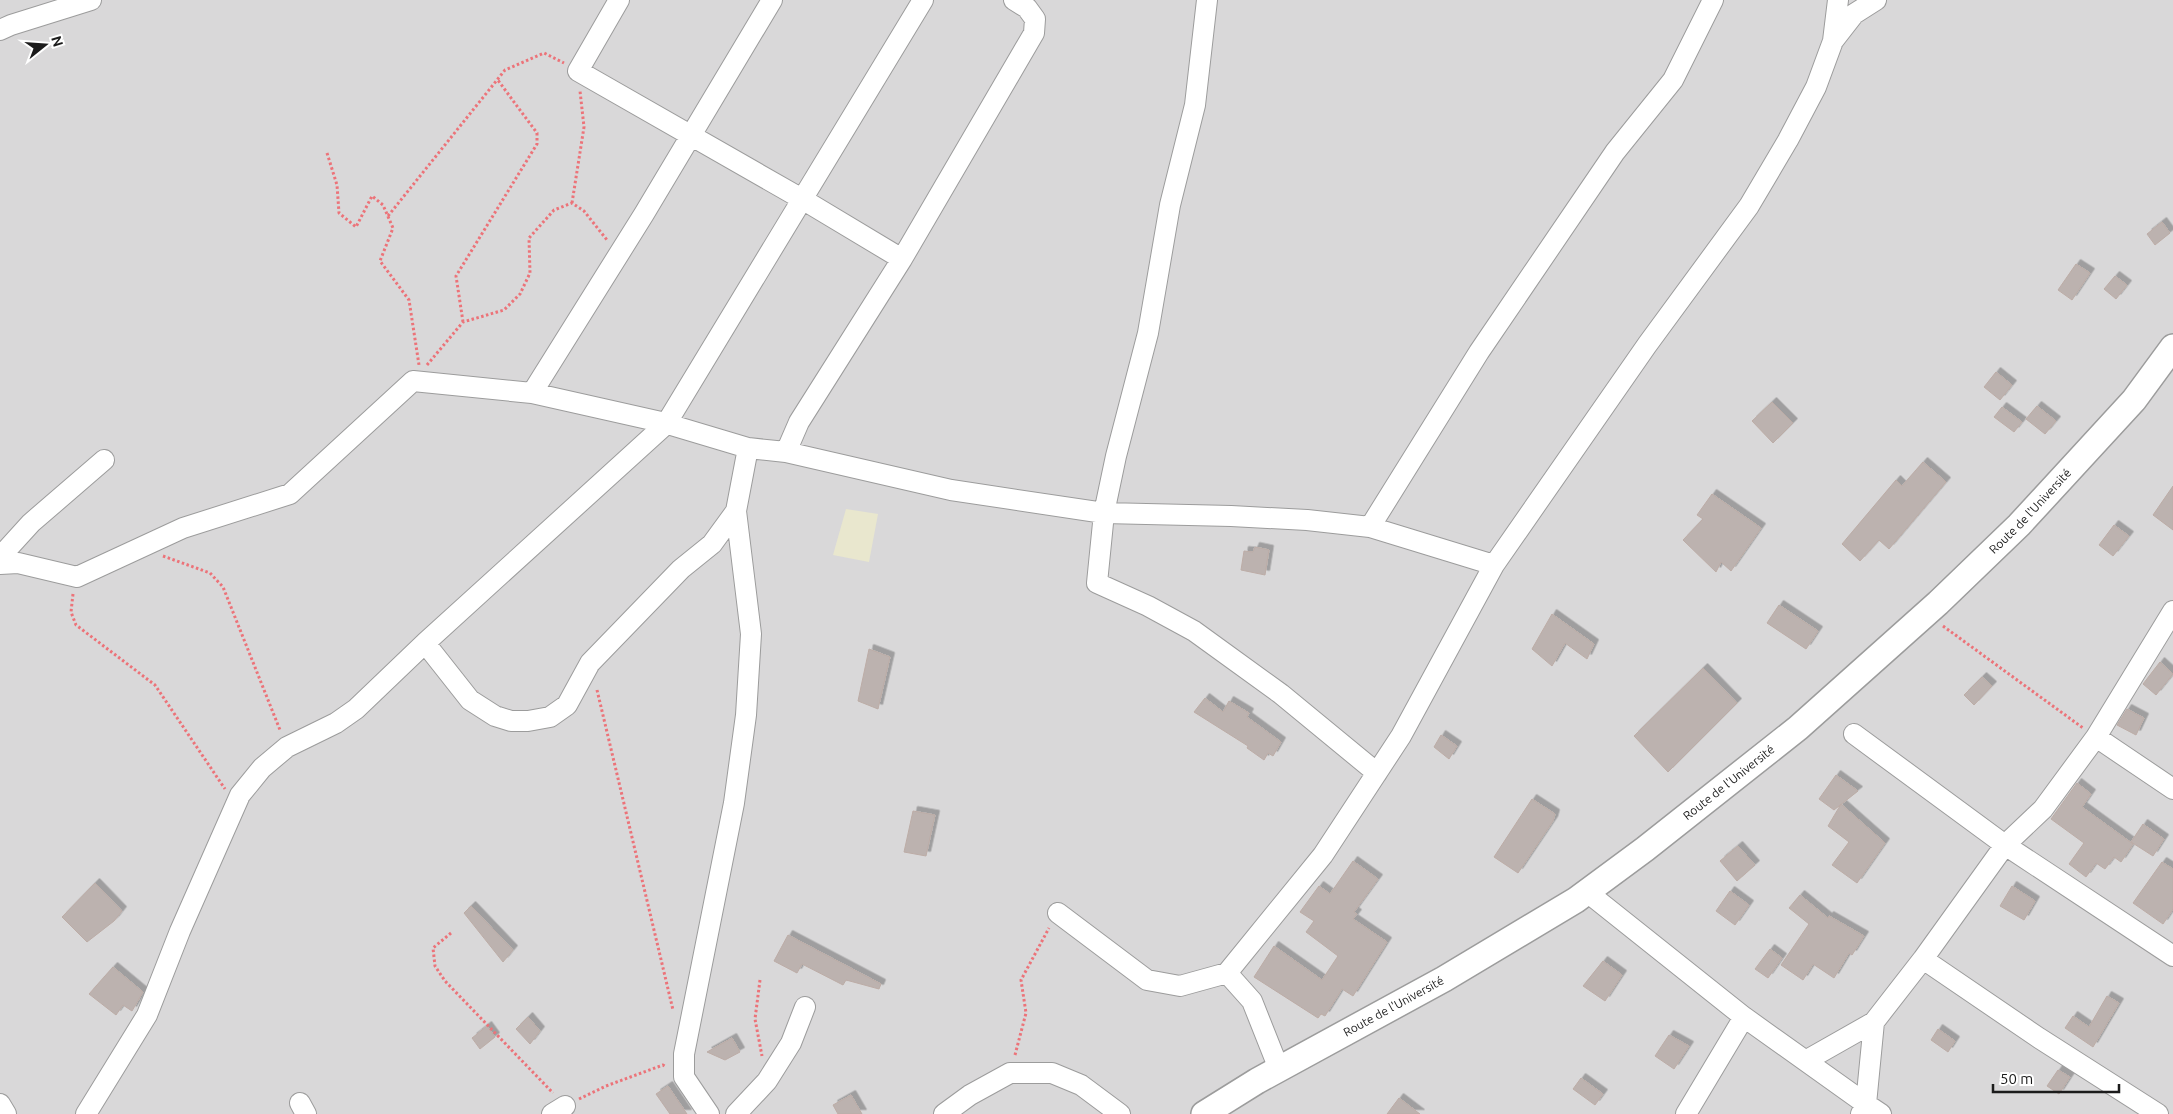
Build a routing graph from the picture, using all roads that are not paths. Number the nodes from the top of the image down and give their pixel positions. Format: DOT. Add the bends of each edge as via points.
graph roads {
  1 [pos="91,0"];
  2 [pos="620,0"];
  3 [pos="772,0"];
  4 [pos="923,0"];
  5 [pos="1014,0"];
  6 [pos="1208,0"];
  7 [pos="1713,0"];
  8 [pos="1838,0"];
  9 [pos="1876,0"];
  10 [pos="0,30"];
  11 [pos="1833,41"];
  12 [pos="691,136"];
  13 [pos="802,198"];
  14 [pos="902,258"];
  15 [pos="2173,347"];
  16 [pos="532,393"];
  17 [pos="666,424"];
  18 [pos="748,448"];
  19 [pos="786,452"];
  20 [pos="104,460"];
  21 [pos="736,511"];
  22 [pos="1104,513"];
  23 [pos="1370,527"];
  24 [pos="0,557"];
  25 [pos="0,564"];
  26 [pos="1494,565"];
  27 [pos="2173,611"];
  28 [pos="425,643"];
  29 [pos="1854,734"];
  30 [pos="2096,737"];
  31 [pos="1377,773"];
  32 [pos="2173,788"];
  33 [pos="2005,845"];
  34 [pos="1587,892"];
  35 [pos="1058,913"];
  36 [pos="2173,956"];
  37 [pos="1923,959"];
  38 [pos="1228,973"];
  39 [pos="805,1007"];
  40 [pos="1744,1017"];
  41 [pos="1874,1022"];
  42 [pos="1807,1060"];
  43 [pos="1279,1069"];
  44 [pos="0,1104"];
  45 [pos="1869,1111"];
  46 [pos="6,1114"];
  47 [pos="86,1114"];
  48 [pos="709,1114"];
  49 [pos="736,1114"];
  50 [pos="944,1114"];
  51 [pos="1120,1114"];
  52 [pos="1204,1114"];
  53 [pos="1686,1114"];
  54 [pos="2158,1114"];
  1 -- 10 [label="street"];
  2 -- 12 [label="street" via="578,71"];
  3 -- 12 [label="street"];
  4 -- 13 [label="street"];
  5 -- 14 [label="street" via="1027,8 1035,19 1034,32"];
  6 -- 22 [label="street" via="1195,105 1170,205 1148,333"];
  7 -- 23 [label="street" via="1673,80 1615,152 1484,344"];
  8 -- 11 [label="street"];
  9 -- 11 [label="street" via="1854,14"];
  11 -- 26 [label="street" via="1816,87 1749,206 1647,345"];
  12 -- 13 [label="street"];
  12 -- 16 [label="street"];
  13 -- 14 [label="street"];
  13 -- 17 [label="street"];
  14 -- 19 [label="street" via="799,422"];
  15 -- 34 [label="street, Route de l'Université" via="2134,400 2019,525 1926,614 1798,728"];
  16 -- 17 [label="street"];
  16 -- 25 [label="street" via="417,377 290,494 183,528 77,577 18,562"];
  17 -- 18 [label="street"];
  17 -- 28 [label="street"];
  18 -- 19 [label="street"];
  18 -- 21 [label="street"];
  19 -- 22 [label="street" via="951,490"];
  20 -- 24 [label="street" via="31,523"];
  21 -- 28 [label="street" via="712,544 681,570 590,663 567,705 550,717 528,721 495,716 470,700"];
  21 -- 48 [label="street" via="751,634 746,714 734,803 684,1054 684,1076"];
  22 -- 23 [label="street" via="1307,520"];
  22 -- 31 [label="street" via="1097,583 1194,631 1281,694"];
  23 -- 26 [label="street"];
  26 -- 31 [label="street" via="1406,728"];
  27 -- 30 [label="street"];
  28 -- 47 [label="street" via="356,709 287,747 262,768 236,804 147,1016"];
  29 -- 33 [label="street"];
  30 -- 32 [label="street"];
  30 -- 33 [label="street" via="2043,808"];
  31 -- 38 [label="street" via="1323,855"];
  33 -- 36 [label="street"];
  33 -- 37 [label="street"];
  34 -- 40 [label="street"];
  34 -- 43 [label="street, Route de l'Université" via="1444,979"];
  35 -- 38 [label="street" via="1147,980 1180,986"];
  37 -- 41 [label="street"];
  37 -- 54 [label="street"];
  38 -- 43 [label="street" via="1252,1001"];
  39 -- 49 [label="street" via="791,1043 767,1081"];
  40 -- 42 [label="street"];
  40 -- 53 [label="street"];
  41 -- 42 [label="street"];
  41 -- 45 [label="street"];
  42 -- 45 [label="street"];
  43 -- 52 [label="street, Route de l'Université"];
  44 -- 46 [label="street"];
  50 -- 51 [label="street" via="970,1094 1010,1073 1052,1073 1081,1086"];
}
